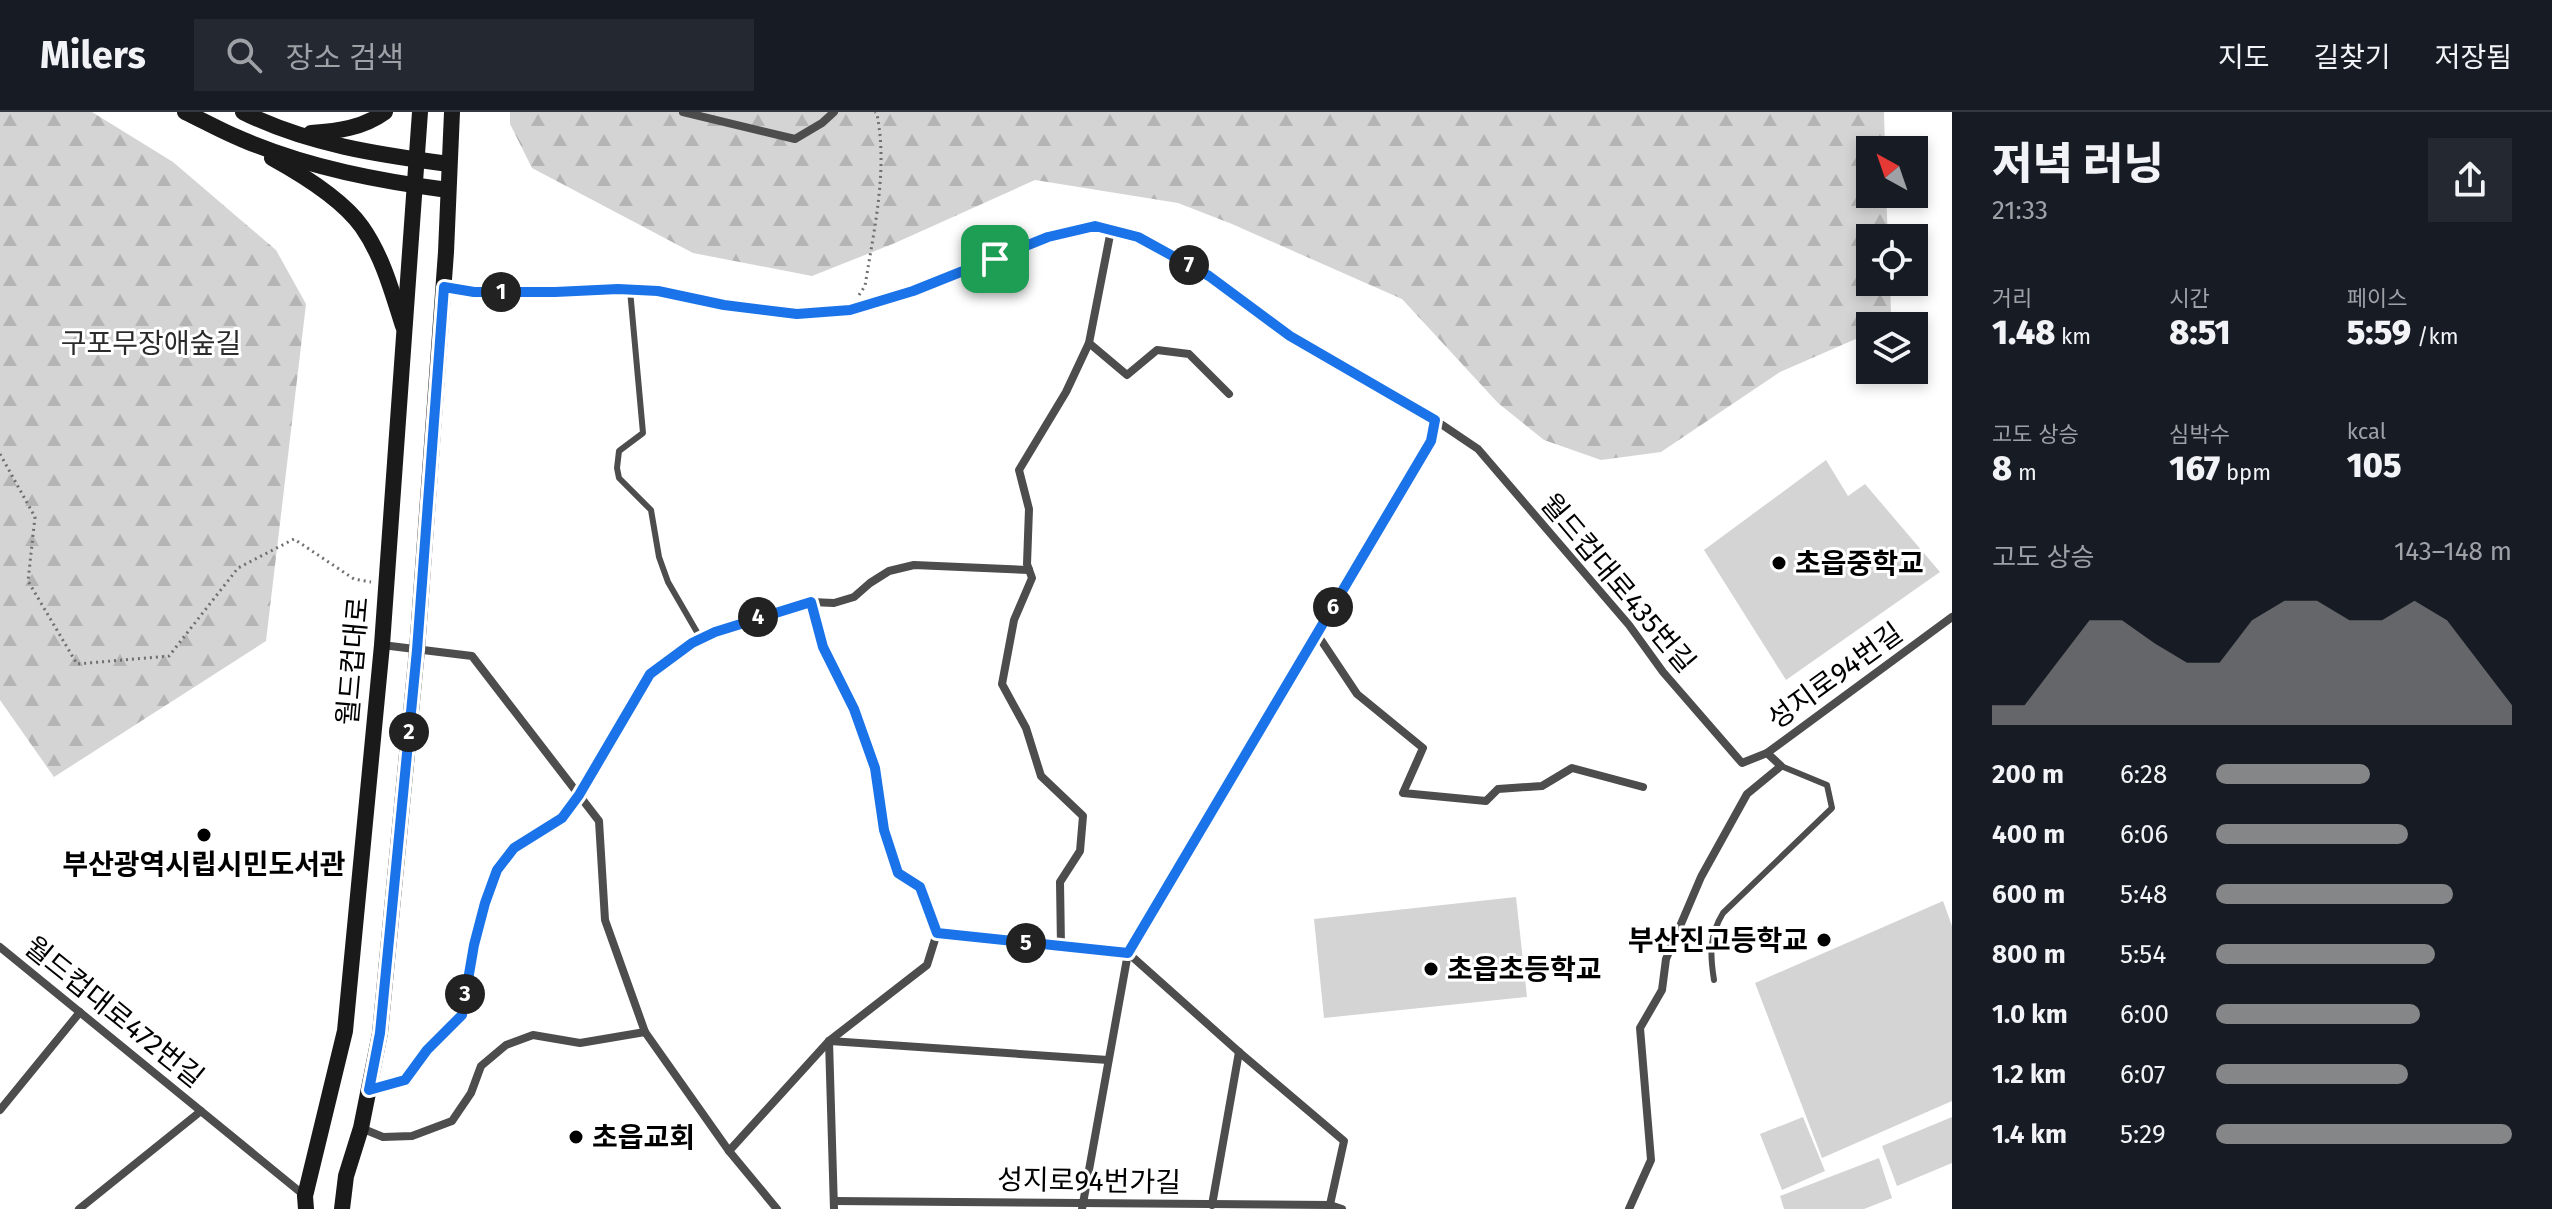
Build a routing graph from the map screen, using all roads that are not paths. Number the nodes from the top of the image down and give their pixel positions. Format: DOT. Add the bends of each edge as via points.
graph roads {
  1 [pos="185,112"];
  2 [pos="243,112"];
  3 [pos="385,112"];
  4 [pos="420,112"];
  5 [pos="452,112"];
  6 [pos="683,112"];
  7 [pos="834,112"];
  8 [pos="301,134"];
  9 [pos="244,141"];
  10 [pos="418,160"];
  11 [pos="449,164"];
  12 [pos="415,186"];
  13 [pos="448,190"];
  14 [pos="1111,230"];
  15 [pos="444,287"];
  16 [pos="630,290"];
  17 [pos="405,334"];
  18 [pos="1089,343"];
  19 [pos="1229,394"];
  20 [pos="1435,420"];
  21 [pos="1029,570"];
  22 [pos="811,602"];
  23 [pos="1952,617"];
  24 [pos="1317,634"];
  25 [pos="701,639"];
  26 [pos="382,645"];
  27 [pos="417,650"];
  28 [pos="1767,753"];
  29 [pos="1781,766"];
  30 [pos="1643,787"];
  31 [pos="579,795"];
  32 [pos="937,933"];
  33 [pos="1061,946"];
  34 [pos="0,947"];
  35 [pos="1128,953"];
  36 [pos="1714,980"];
  37 [pos="80,1012"];
  38 [pos="645,1032"];
  39 [pos="829,1041"];
  40 [pos="1239,1052"];
  41 [pos="1108,1060"];
  42 [pos="369,1090"];
  43 [pos="0,1110"];
  44 [pos="201,1111"];
  45 [pos="361,1128"];
  46 [pos="729,1151"];
  47 [pos="306,1202"];
  48 [pos="834,1205"];
  49 [pos="1212,1205"];
  50 [pos="1082,1206"];
  51 [pos="1330,1207"];
  52 [pos="79,1209"];
  53 [pos="342,1209"];
  54 [pos="777,1209"];
  55 [pos="1342,1209"];
  56 [pos="1629,1209"];
  1 -- 9 [label="main road"];
  2 -- 8 [label="main road"];
  3 -- 8 [label="main road" via="357,127"];
  4 -- 10 [label="main road, 월드컵대로"];
  5 -- 11 [label="main road"];
  6 -- 7 [label="street" via="795,139"];
  8 -- 10 [label="main road"];
  9 -- 12 [label="main road" via="341,172"];
  9 -- 17 [label="main road" via="318,188 360,224 384,268"];
  10 -- 11 [label="main road"];
  10 -- 12 [label="main road, 월드컵대로"];
  11 -- 13 [label="main road"];
  12 -- 13 [label="main road"];
  12 -- 17 [label="main road, 월드컵대로"];
  13 -- 15 [label="main road"];
  14 -- 16 [label="street" via="1095,226 1048,237 850,310 797,314"];
  14 -- 18 [label="street"];
  14 -- 20 [label="street" via="1138,237 1209,276 1290,336"];
  15 -- 16 [label="street" via="474,292"];
  15 -- 27 [label="main road"];
  16 -- 25 [label="lane" via="643,433 619,451 619,478 651,510 668,582"];
  17 -- 26 [label="main road, 월드컵대로"];
  18 -- 19 [label="street" via="1127,375 1157,350 1189,354"];
  18 -- 21 [label="street" via="1019,470 1029,509"];
  20 -- 24 [label="street" via="1431,441"];
  20 -- 28 [label="street, 월드컵대로435번길" via="1478,449 1742,763"];
  21 -- 22 [label="street" via="914,565 889,571 854,597"];
  21 -- 33 [label="street" via="1032,578 1014,620 1002,684 1026,728 1041,776 1083,816 1080,851 1060,882"];
  22 -- 25 [label="street"];
  22 -- 32 [label="street" via="823,647 854,709 875,768 884,830 898,873 920,887"];
  23 -- 28 [label="street, 성지로94번길"];
  24 -- 30 [label="street" via="1357,694 1423,748 1403,793 1486,801 1498,789 1542,786 1572,768"];
  24 -- 35 [label="street"];
  25 -- 31 [label="street" via="650,674"];
  26 -- 27 [label="street"];
  26 -- 47 [label="main road, 월드컵대로" via="345,1031"];
  27 -- 31 [label="street" via="472,656"];
  27 -- 42 [label="main road" via="380,1033"];
  28 -- 29 [label="street, 성지로94번길"];
  29 -- 36 [label="lane" via="1827,785 1832,808 1723,913 1710,953"];
  29 -- 56 [label="street, 성지로94번길" via="1747,794 1701,877 1666,959 1662,990 1640,1028 1651,1160"];
  31 -- 38 [label="street" via="599,821 605,920"];
  31 -- 42 [label="street" via="562,818 514,848 497,870 474,945 462,1015 405,1080"];
  32 -- 33 [label="street"];
  32 -- 39 [label="street" via="927,965"];
  33 -- 35 [label="street"];
  34 -- 37 [label="street, 월드컵대로472번길"];
  35 -- 40 [label="street"];
  35 -- 41 [label="street"];
  37 -- 43 [label="street"];
  37 -- 44 [label="street, 월드컵대로472번길"];
  38 -- 45 [label="street" via="580,1043 533,1035 506,1045 481,1066 452,1121 412,1136 383,1137"];
  38 -- 46 [label="street"];
  39 -- 41 [label="street"];
  39 -- 46 [label="street"];
  39 -- 48 [label="street"];
  40 -- 49 [label="street"];
  40 -- 51 [label="street" via="1344,1141"];
  41 -- 50 [label="street"];
  42 -- 45 [label="main road"];
  44 -- 47 [label="street, 월드컵대로472번길"];
  44 -- 52 [label="street, 월드컵대로472번길"];
  45 -- 53 [label="main road"];
  46 -- 54 [label="street"];
  48 -- 50 [label="street, 성지로94번가길"];
  49 -- 50 [label="street, 성지로94번가길"];
  49 -- 51 [label="street, 성지로94번가길"];
  51 -- 55 [label="street, 성지로94번가길"];
}
